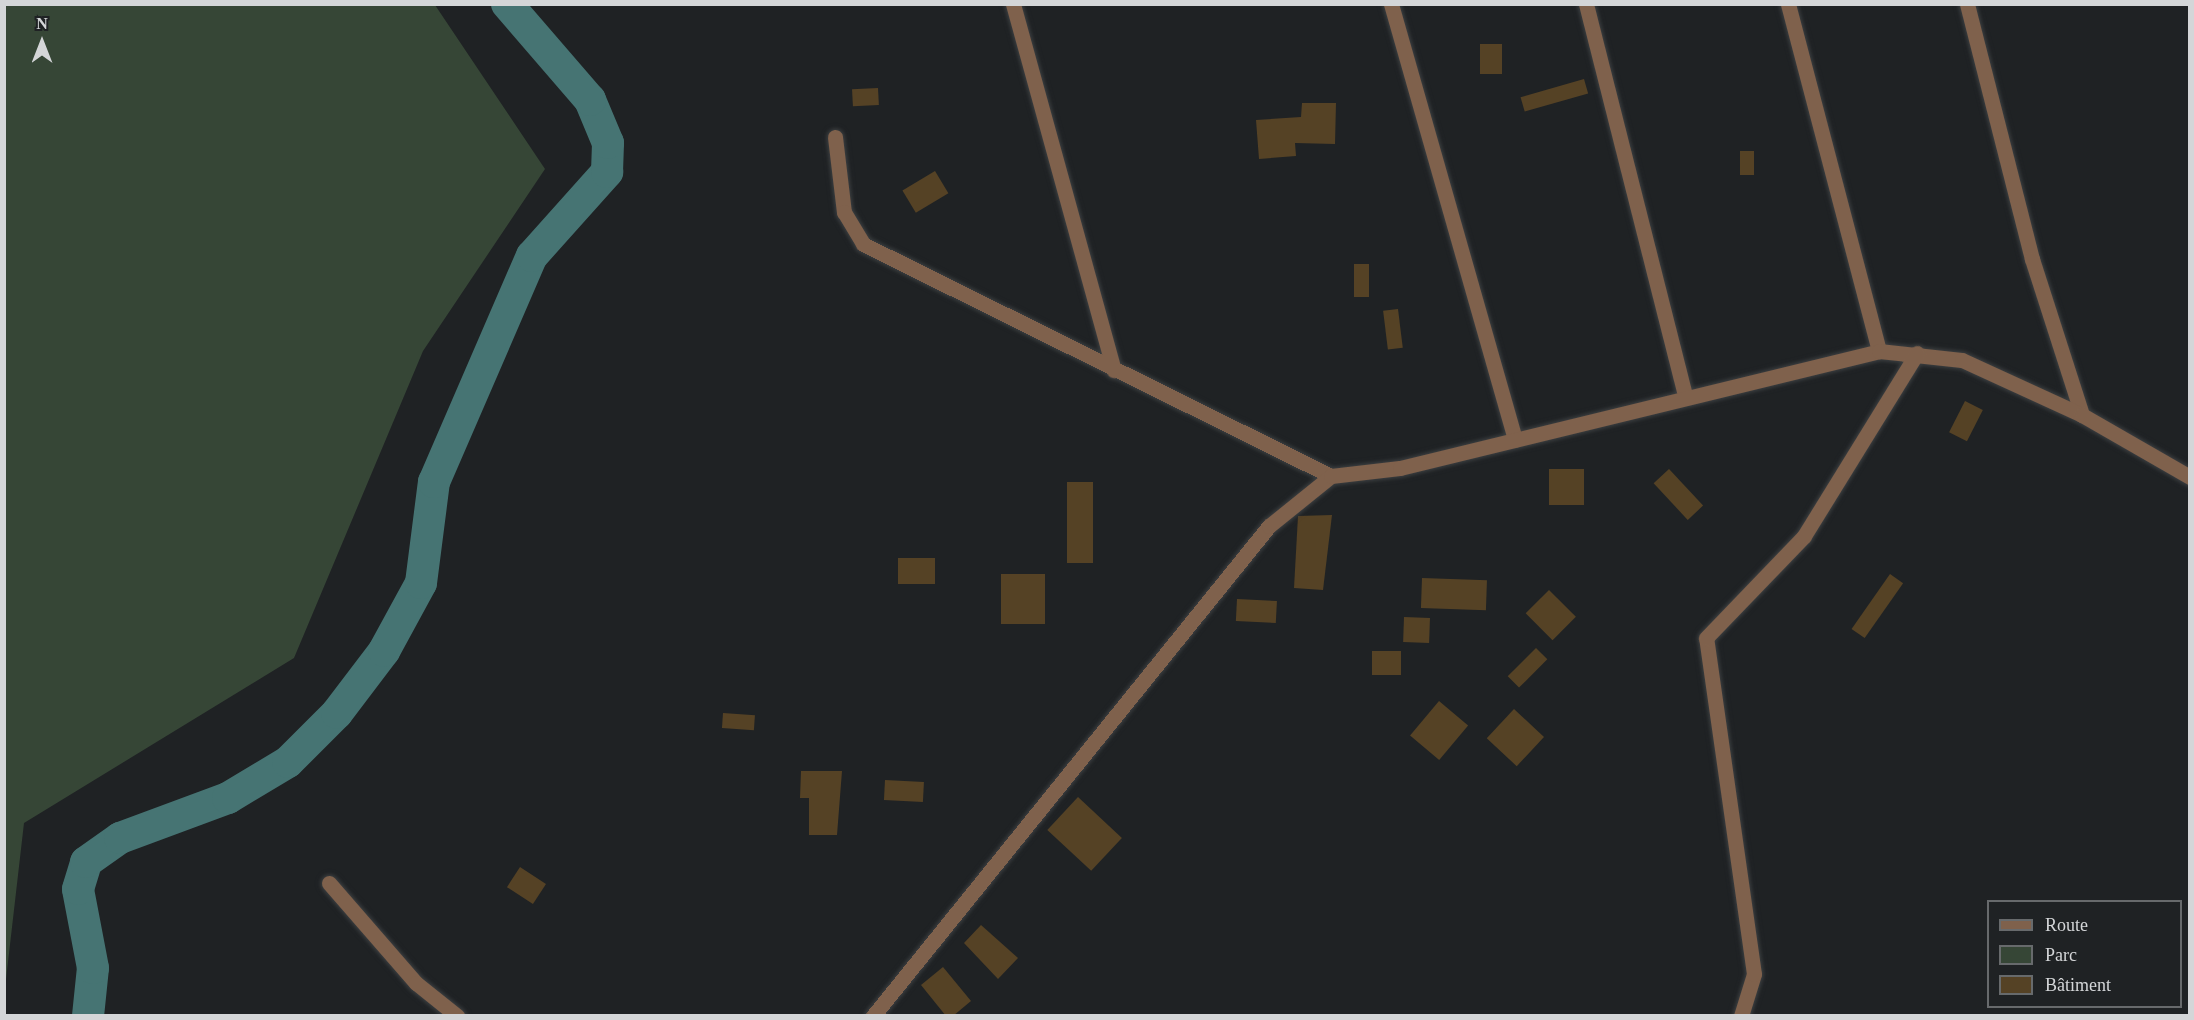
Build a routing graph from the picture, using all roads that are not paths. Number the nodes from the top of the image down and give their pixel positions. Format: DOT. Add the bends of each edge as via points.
graph roads {
  1 [pos="1013,4"];
  2 [pos="1391,4"];
  3 [pos="1586,4"];
  4 [pos="1788,4"];
  5 [pos="1967,4"];
  6 [pos="834,137"];
  7 [pos="1879,351"];
  8 [pos="1917,353"];
  9 [pos="1114,370"];
  10 [pos="1685,396"];
  11 [pos="2082,415"];
  12 [pos="1515,440"];
  13 [pos="1331,476"];
  14 [pos="2190,477"];
  15 [pos="329,883"];
  16 [pos="457,1016"];
  17 [pos="873,1016"];
  18 [pos="1741,1016"];
  1 -- 9 [label="street"];
  2 -- 12 [label="street"];
  3 -- 10 [label="street"];
  4 -- 7 [label="street"];
  5 -- 11 [label="street" via="2032,259"];
  6 -- 9 [label="street" via="844,212 863,244"];
  7 -- 8 [label="street"];
  7 -- 10 [label="street"];
  8 -- 11 [label="street" via="1962,360"];
  8 -- 18 [label="street" via="1804,536 1706,638 1754,974"];
  9 -- 13 [label="street"];
  10 -- 12 [label="street"];
  11 -- 14 [label="street"];
  12 -- 13 [label="street" via="1400,468"];
  13 -- 17 [label="street" via="1269,526"];
  15 -- 16 [label="street" via="416,983"];
}
